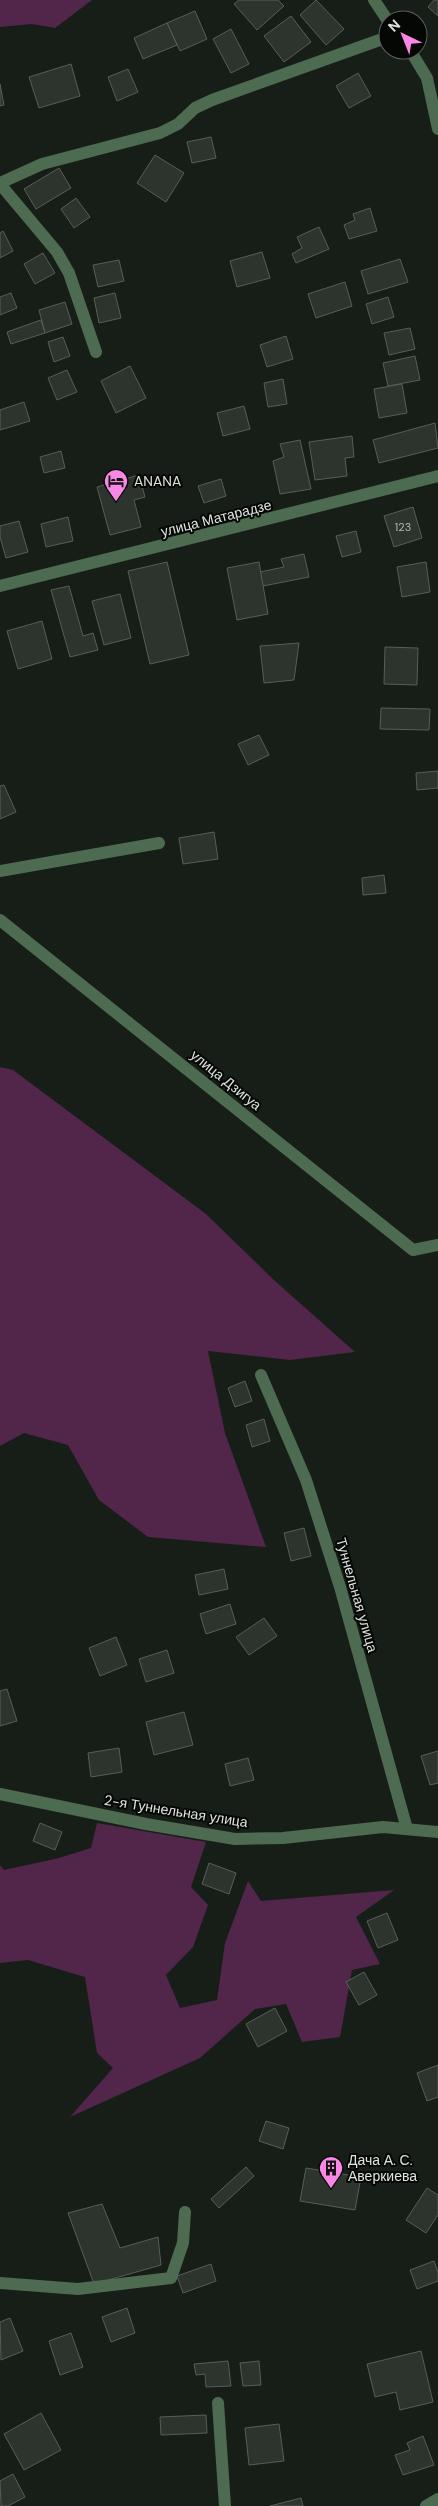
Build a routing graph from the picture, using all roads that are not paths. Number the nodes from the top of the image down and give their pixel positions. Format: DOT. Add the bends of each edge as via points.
graph roads {
  1 [pos="378,41"];
  2 [pos="416,60"];
  3 [pos="438,129"];
  4 [pos="0,183"];
  5 [pos="96,352"];
  6 [pos="438,476"];
  7 [pos="0,586"];
  8 [pos="159,843"];
  9 [pos="0,871"];
  10 [pos="0,920"];
  11 [pos="438,1245"];
  12 [pos="261,1375"];
  13 [pos="0,1794"];
  14 [pos="407,1828"];
  15 [pos="438,1832"];
  16 [pos="185,2212"];
  17 [pos="0,2283"];
  18 [pos="218,2404"];
  19 [pos="438,2499"];
  20 [pos="225,2506"];
  21 [pos="426,2506"];
  1 -- 4 [label="street" via="212,100 195,108 178,124 160,134 42,164"];
  2 -- 3 [label="street" via="426,78"];
  4 -- 5 [label="street" via="69,273"];
  6 -- 7 [label="street, улица Матарадзе"];
  8 -- 9 [label="street"];
  10 -- 11 [label="street, улица Дзигуа" via="413,1250"];
  12 -- 14 [label="street, Туннельная улица" via="309,1489 340,1587"];
  13 -- 14 [label="street, 2-я Туннельная улица" via="235,1839 282,1838 383,1827"];
  14 -- 15 [label="street, 2-я Туннельная улица"];
  16 -- 17 [label="street" via="184,2243 171,2278 78,2288"];
  18 -- 20 [label="street"];
  19 -- 21 [label="street"];
}
